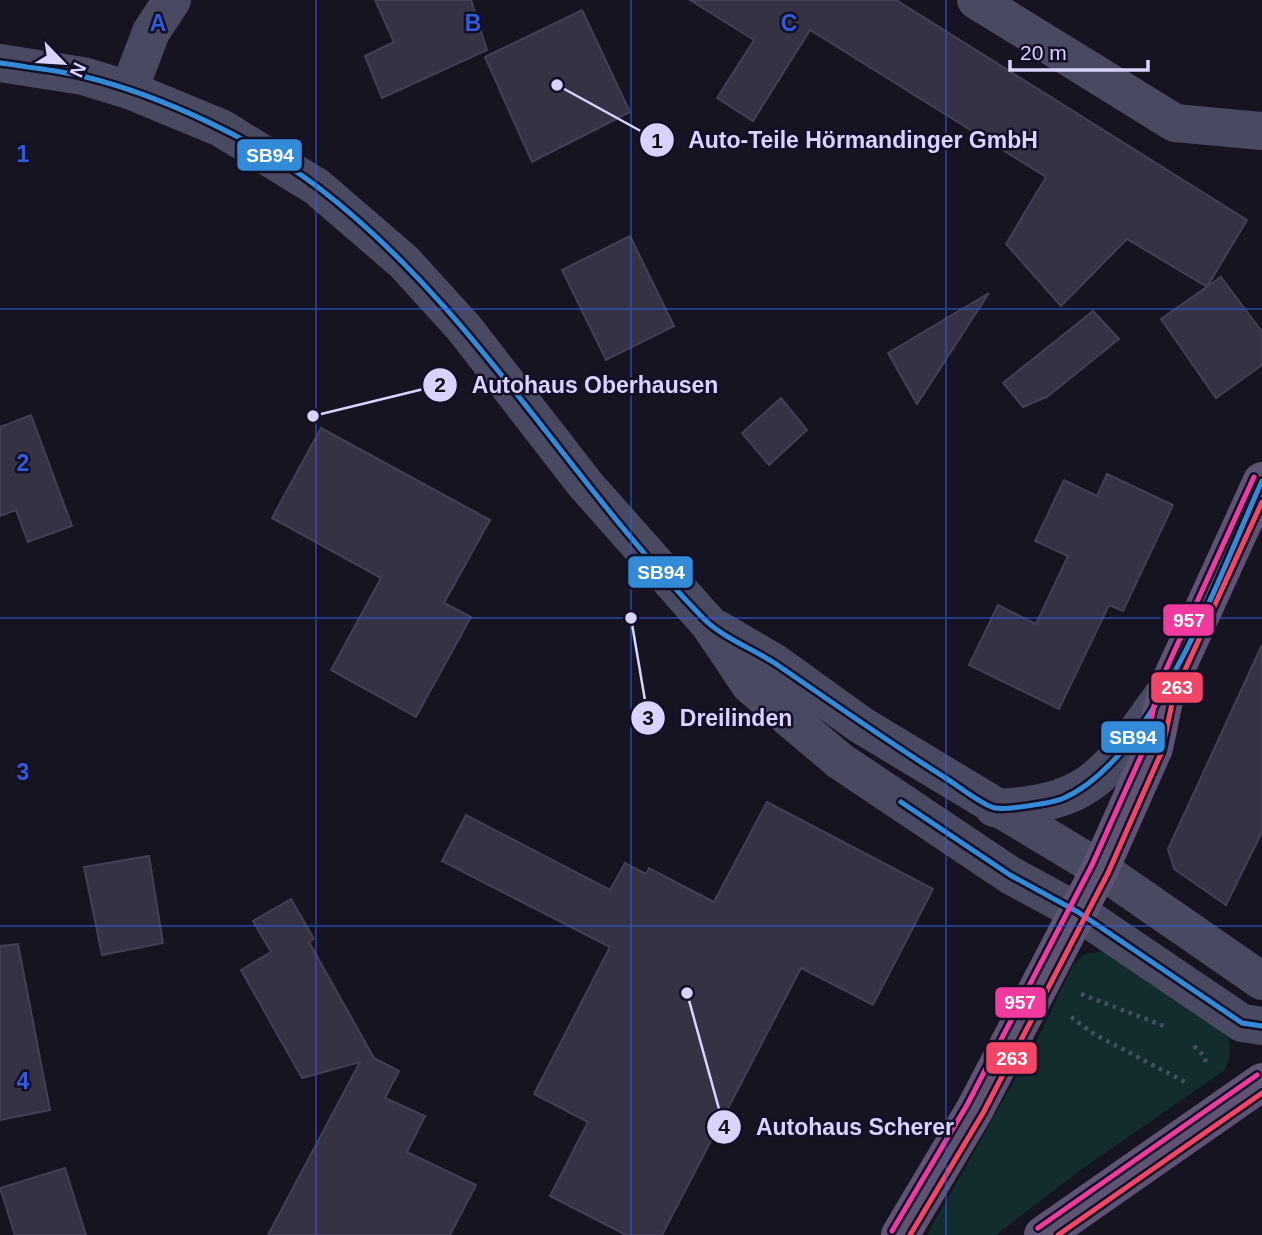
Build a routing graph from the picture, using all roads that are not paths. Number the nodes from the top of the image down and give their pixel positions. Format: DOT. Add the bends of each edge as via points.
graph roads {
  1 [pos="172,0"];
  2 [pos="976,0"];
  3 [pos="0,63"];
  4 [pos="129,90"];
  5 [pos="1262,131"];
  6 [pos="1262,481"];
  7 [pos="709,624"];
  8 [pos="1166,691"];
  9 [pos="994,808"];
  10 [pos="1100,869"];
  11 [pos="1078,912"];
  12 [pos="1262,981"];
  13 [pos="1262,1026"];
  14 [pos="1262,1082"];
  15 [pos="900,1235"];
  16 [pos="1043,1235"];
  1 -- 4 [label="street" via="151,32"];
  2 -- 5 [label="street" via="1175,123"];
  3 -- 4 [label="street" via="71,74"];
  4 -- 7 [label="street" via="221,128 276,159 327,195 404,262 464,328 585,484"];
  6 -- 8 [label="main road"];
  7 -- 9 [label="street"];
  7 -- 11 [label="street" via="750,685 840,761 1010,875"];
  8 -- 9 [label="street" via="1099,778 1060,800"];
  8 -- 10 [label="main road" via="1154,748"];
  9 -- 10 [label="street"];
  10 -- 11 [label="main road"];
  10 -- 12 [label="street"];
  11 -- 13 [label="street" via="1242,1023"];
  11 -- 15 [label="main road" via="1048,993"];
  14 -- 16 [label="main road" via="1214,1096"];
}
